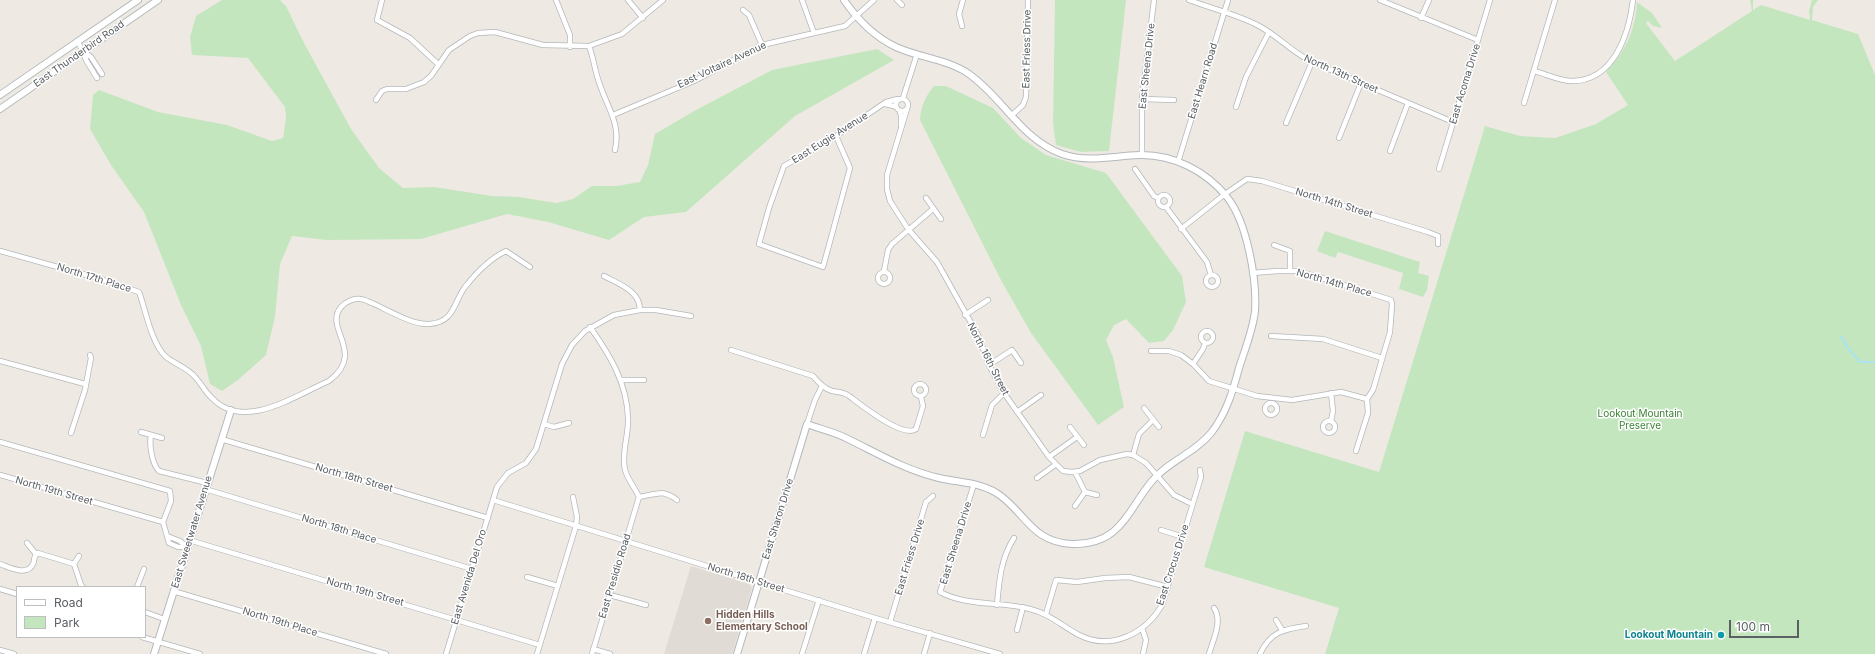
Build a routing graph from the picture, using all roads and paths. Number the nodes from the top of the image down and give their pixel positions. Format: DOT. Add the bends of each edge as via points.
graph roads {
  1 [pos="138,0"];
  2 [pos="158,0"];
  3 [pos="382,0"];
  4 [pos="556,0"];
  5 [pos="628,0"];
  6 [pos="663,0"];
  7 [pos="802,0"];
  8 [pos="844,0"];
  9 [pos="874,0"];
  10 [pos="897,0"];
  11 [pos="963,0"];
  12 [pos="1028,0"];
  13 [pos="1154,0"];
  14 [pos="1189,0"];
  15 [pos="1228,0"];
  16 [pos="1380,0"];
  17 [pos="1429,0"];
  18 [pos="1490,0"];
  19 [pos="1555,0"];
  20 [pos="1633,0"];
  21 [pos="902,5"];
  22 [pos="743,10"];
  23 [pos="1224,12"];
  24 [pos="856,16"];
  25 [pos="643,18"];
  26 [pos="1421,18"];
  27 [pos="962,26"];
  28 [pos="1269,32"];
  29 [pos="814,33"];
  30 [pos="1478,40"];
  31 [pos="77,42"];
  32 [pos="589,46"];
  33 [pos="762,46"];
  34 [pos="570,47"];
  35 [pos="83,51"];
  36 [pos="917,54"];
  37 [pos="1312,62"];
  38 [pos="438,64"];
  39 [pos="1534,71"];
  40 [pos="102,74"];
  41 [pos="97,78"];
  42 [pos="1361,83"];
  43 [pos="0,95"];
  44 [pos="901,99"];
  45 [pos="1142,99"];
  46 [pos="376,100"];
  47 [pos="1174,100"];
  48 [pos="1408,103"];
  49 [pos="1524,103"];
  50 [pos="885,104"];
  51 [pos="1236,107"];
  52 [pos="0,109"];
  53 [pos="898,109"];
  54 [pos="907,109"];
  55 [pos="613,115"];
  56 [pos="1011,116"];
  57 [pos="1454,122"];
  58 [pos="1286,123"];
  59 [pos="901,126"];
  60 [pos="836,136"];
  61 [pos="1339,138"];
  62 [pos="615,150"];
  63 [pos="1390,151"];
  64 [pos="1142,155"];
  65 [pos="1178,162"];
  66 [pos="1135,169"];
  67 [pos="1439,169"];
  68 [pos="1225,194"];
  69 [pos="926,198"];
  70 [pos="1158,198"];
  71 [pos="1166,207"];
  72 [pos="933,209"];
  73 [pos="941,219"];
  74 [pos="908,229"];
  75 [pos="1181,229"];
  76 [pos="1438,244"];
  77 [pos="1274,245"];
  78 [pos="2,253"];
  79 [pos="530,267"];
  80 [pos="1290,270"];
  81 [pos="884,271"];
  82 [pos="1252,273"];
  83 [pos="1211,274"];
  84 [pos="604,276"];
  85 [pos="988,300"];
  86 [pos="640,310"];
  87 [pos="965,315"];
  88 [pos="691,316"];
  89 [pos="590,327"];
  90 [pos="1271,336"];
  91 [pos="1205,343"];
  92 [pos="731,350"];
  93 [pos="1151,351"];
  94 [pos="90,355"];
  95 [pos="1382,358"];
  96 [pos="0,361"];
  97 [pos="1021,363"];
  98 [pos="1193,364"];
  99 [pos="989,365"];
  100 [pos="621,380"];
  101 [pos="644,380"];
  102 [pos="85,384"];
  103 [pos="822,386"];
  104 [pos="1233,389"];
  105 [pos="1004,393"];
  106 [pos="1331,393"];
  107 [pos="1041,395"];
  108 [pos="921,397"];
  109 [pos="1367,399"];
  110 [pos="1144,408"];
  111 [pos="230,410"];
  112 [pos="1017,412"];
  113 [pos="1153,420"];
  114 [pos="1331,421"];
  115 [pos="570,422"];
  116 [pos="544,424"];
  117 [pos="807,424"];
  118 [pos="1159,427"];
  119 [pos="1070,428"];
  120 [pos="71,432"];
  121 [pos="141,432"];
  122 [pos="151,435"];
  123 [pos="983,435"];
  124 [pos="1077,437"];
  125 [pos="162,438"];
  126 [pos="221,439"];
  127 [pos="0,442"];
  128 [pos="1084,445"];
  129 [pos="1356,451"];
  130 [pos="1133,455"];
  131 [pos="1049,457"];
  132 [pos="1055,464"];
  133 [pos="1200,470"];
  134 [pos="1075,472"];
  135 [pos="0,475"];
  136 [pos="1157,476"];
  137 [pos="1037,478"];
  138 [pos="974,484"];
  139 [pos="206,486"];
  140 [pos="1085,492"];
  141 [pos="1097,495"];
  142 [pos="573,496"];
  143 [pos="933,496"];
  144 [pos="639,497"];
  145 [pos="493,500"];
  146 [pos="677,500"];
  147 [pos="1192,504"];
  148 [pos="1075,506"];
  149 [pos="488,518"];
  150 [pos="163,522"];
  151 [pos="576,526"];
  152 [pos="1161,530"];
  153 [pos="1183,537"];
  154 [pos="1014,538"];
  155 [pos="189,540"];
  156 [pos="626,541"];
  157 [pos="27,543"];
  158 [pos="187,547"];
  159 [pos="36,554"];
  160 [pos="79,556"];
  161 [pos="0,564"];
  162 [pos="74,564"];
  163 [pos="144,569"];
  164 [pos="472,569"];
  165 [pos="527,577"];
  166 [pos="759,581"];
  167 [pos="82,586"];
  168 [pos="137,586"];
  169 [pos="558,586"];
  170 [pos="1168,587"];
  171 [pos="0,589"];
  172 [pos="173,591"];
  173 [pos="16,594"];
  174 [pos="610,595"];
  175 [pos="819,600"];
  176 [pos="646,605"];
  177 [pos="997,605"];
  178 [pos="1023,607"];
  179 [pos="1214,608"];
  180 [pos="146,612"];
  181 [pos="1046,614"];
  182 [pos="875,618"];
  183 [pos="164,619"];
  184 [pos="457,620"];
  185 [pos="1276,620"];
  186 [pos="890,622"];
  187 [pos="1306,626"];
  188 [pos="1142,628"];
  189 [pos="1017,630"];
  190 [pos="1282,630"];
  191 [pos="930,633"];
  192 [pos="145,638"];
  193 [pos="158,642"];
  194 [pos="540,645"];
  195 [pos="0,650"];
  196 [pos="592,652"];
  197 [pos="990,652"];
  198 [pos="14,654"];
  199 [pos="154,654"];
  200 [pos="200,654"];
  201 [pos="386,654"];
  202 [pos="446,654"];
  203 [pos="537,654"];
  204 [pos="610,654"];
  205 [pos="737,654"];
  206 [pos="802,654"];
  207 [pos="864,654"];
  208 [pos="924,654"];
  209 [pos="1000,654"];
  210 [pos="1142,654"];
  211 [pos="1209,654"];
  212 [pos="1260,654"];
  1 -- 31 [label="street, East Thunderbird Road"];
  2 -- 35 [label="street, East Thunderbird Road"];
  3 -- 38 [label="street" via="377,20 410,38"];
  4 -- 34 [label="street" via="570,36"];
  5 -- 25 [label="street"];
  6 -- 25 [label="street"];
  7 -- 29 [label="street"];
  8 -- 24 [label="street"];
  9 -- 24 [label="street, East Voltaire Avenue"];
  10 -- 21 [label="street"];
  11 -- 27 [label="street" via="959,14"];
  12 -- 56 [label="street, East Friess Drive" via="1026,96 1023,104"];
  13 -- 45 [label="street, East Sheena Drive"];
  14 -- 23 [label="street, North 13th Street"];
  15 -- 23 [label="street, East Hearn Road"];
  16 -- 26 [label="street"];
  17 -- 26 [label="street"];
  18 -- 30 [label="street, East Acoma Drive"];
  19 -- 39 [label="street"];
  20 -- 39 [label="street" via="1624,41 1612,60 1598,74 1581,81 1570,81"];
  22 -- 33 [label="street" via="749,15"];
  23 -- 28 [label="street, North 13th Street" via="1252,22"];
  23 -- 65 [label="street, East Hearn Road"];
  24 -- 29 [label="street, East Voltaire Avenue" via="840,28"];
  24 -- 36 [label="street" via="866,27 895,47"];
  25 -- 32 [label="street" via="622,34"];
  26 -- 30 [label="street"];
  28 -- 37 [label="street, North 13th Street" via="1292,51"];
  28 -- 51 [label="street" via="1246,77"];
  29 -- 33 [label="street, East Voltaire Avenue"];
  30 -- 57 [label="street, East Acoma Drive"];
  31 -- 35 [label="street"];
  31 -- 43 [label="street, East Thunderbird Road"];
  32 -- 34 [label="street"];
  32 -- 55 [label="street" via="600,87"];
  33 -- 55 [label="street, East Voltaire Avenue" via="694,80"];
  34 -- 38 [label="street" via="530,43 495,32 478,33 457,43"];
  35 -- 40 [label="street" via="91,57"];
  35 -- 41 [label="street"];
  35 -- 52 [label="street, East Thunderbird Road"];
  36 -- 44 [label="street"];
  36 -- 56 [label="street" via="947,63 968,74 985,87"];
  37 -- 42 [label="street, North 13th Street"];
  37 -- 58 [label="street"];
  38 -- 46 [label="street" via="424,82 406,89 387,88"];
  39 -- 49 [label="street"];
  42 -- 48 [label="street, North 13th Street"];
  42 -- 61 [label="street"];
  44 -- 50 [label="street, East Eugie Avenue"];
  44 -- 53 [label="street" via="895,105"];
  44 -- 54 [label="street" via="908,103"];
  45 -- 47 [label="street"];
  45 -- 64 [label="street, East Sheena Drive"];
  48 -- 57 [label="street, North 13th Street"];
  48 -- 63 [label="street"];
  50 -- 53 [label="street"];
  50 -- 60 [label="street, East Eugie Avenue"];
  53 -- 54 [label="street"];
  53 -- 59 [label="street, North 16th Street"];
  54 -- 59 [label="street, North 16th Street"];
  55 -- 62 [label="street" via="618,139"];
  56 -- 64 [label="street" via="1030,136 1046,147 1067,156 1094,159"];
  57 -- 67 [label="street, East Acoma Drive"];
  59 -- 74 [label="street, North 16th Street" via="887,175 887,189 890,201"];
  60 -- 60 [label="street, East Eugie Avenue" via="850,168 824,267 759,244 784,166"];
  64 -- 65 [label="street"];
  65 -- 68 [label="street" via="1204,174"];
  66 -- 70 [label="street"];
  68 -- 75 [label="street"];
  68 -- 76 [label="street, North 14th Street" via="1247,179 1262,181 1428,232 1438,236"];
  68 -- 82 [label="street" via="1242,225"];
  69 -- 72 [label="street"];
  70 -- 71 [label="street" via="1160,206"];
  70 -- 71 [label="street" via="1162,195 1168,196 1170,202"];
  71 -- 75 [label="street"];
  72 -- 73 [label="street"];
  72 -- 74 [label="street"];
  74 -- 81 [label="street" via="888,250"];
  74 -- 87 [label="street, North 16th Street" via="937,262"];
  75 -- 83 [label="street" via="1208,262"];
  77 -- 80 [label="street" via="1290,251"];
  78 -- 111 [label="street, North 17th Place" via="139,292 159,349 166,357 188,370 212,399"];
  79 -- 111 [label="street, North 17th Place" via="506,251 494,257 464,288 450,315 436,323 416,323 361,298 350,301 341,307 337,316 337,327 346,349 343,365 337,375 267,409 251,413"];
  80 -- 82 [label="street, North 14th Place"];
  80 -- 95 [label="street, North 14th Place" via="1391,300 1391,326"];
  82 -- 104 [label="street" via="1255,310"];
  84 -- 86 [label="street" via="632,292 639,301"];
  85 -- 87 [label="street"];
  86 -- 88 [label="street, East Avenida Del Oro"];
  86 -- 89 [label="street, East Avenida Del Oro" via="614,315"];
  87 -- 99 [label="street, North 16th Street" via="979,337"];
  89 -- 100 [label="street" via="610,357"];
  89 -- 116 [label="street, East Avenida Del Oro" via="578,338 562,364"];
  90 -- 95 [label="street" via="1323,340"];
  91 -- 98 [label="street"];
  92 -- 103 [label="street" via="813,376"];
  93 -- 98 [label="street" via="1169,351 1181,355"];
  94 -- 102 [label="street"];
  95 -- 109 [label="street" via="1373,390"];
  96 -- 102 [label="street"];
  97 -- 99 [label="street" via="1012,350"];
  98 -- 104 [label="street" via="1209,381"];
  99 -- 105 [label="street, North 16th Street"];
  100 -- 101 [label="street"];
  100 -- 144 [label="street" via="628,419 624,465 628,479"];
  102 -- 120 [label="street"];
  103 -- 108 [label="street" via="831,391 843,392 886,422 909,431 916,429 923,406"];
  103 -- 117 [label="street, East Sharon Drive"];
  104 -- 106 [label="street" via="1272,401"];
  104 -- 136 [label="street" via="1222,417 1204,440"];
  105 -- 112 [label="street, North 16th Street"];
  105 -- 123 [label="street" via="992,405"];
  106 -- 109 [label="street" via="1341,392"];
  106 -- 114 [label="street"];
  107 -- 112 [label="street"];
  109 -- 129 [label="street" via="1368,413"];
  110 -- 113 [label="street"];
  111 -- 126 [label="street, East Sweetwater Avenue"];
  112 -- 131 [label="street, North 16th Street"];
  113 -- 118 [label="street"];
  113 -- 130 [label="street" via="1139,434"];
  115 -- 116 [label="street" via="554,426"];
  116 -- 145 [label="street, East Avenida Del Oro" via="532,456 503,478"];
  117 -- 138 [label="street" via="834,433 906,468 938,478"];
  117 -- 166 [label="street, East Sharon Drive"];
  119 -- 124 [label="street"];
  121 -- 122 [label="street"];
  122 -- 125 [label="street"];
  122 -- 139 [label="street, North 18th Place" via="155,467 159,471"];
  124 -- 128 [label="street"];
  124 -- 131 [label="street"];
  126 -- 139 [label="street, East Sweetwater Avenue"];
  126 -- 149 [label="street, North 18th Street"];
  127 -- 150 [label="street" via="170,491 171,501"];
  130 -- 134 [label="street" via="1100,460"];
  130 -- 136 [label="street" via="1146,463"];
  131 -- 132 [label="street, North 16th Street"];
  132 -- 134 [label="street, North 16th Street" via="1063,471"];
  132 -- 137 [label="street"];
  133 -- 147 [label="street, East Crocus Drive" via="1201,477"];
  134 -- 140 [label="street"];
  135 -- 150 [label="street, North 19th Street"];
  136 -- 138 [label="street" via="1123,523 1110,534 1089,542 1074,544 1052,540 1040,534 1000,495"];
  136 -- 147 [label="street" via="1174,495"];
  138 -- 177 [label="street, East Sheena Drive" via="940,592 966,601"];
  139 -- 155 [label="street, East Sweetwater Avenue"];
  139 -- 164 [label="street, North 18th Place"];
  140 -- 141 [label="street"];
  140 -- 148 [label="street"];
  142 -- 151 [label="street"];
  143 -- 186 [label="street, East Friess Drive" via="926,502"];
  144 -- 146 [label="street" via="664,493"];
  144 -- 156 [label="street, East Presidio Road"];
  145 -- 149 [label="street, East Avenida Del Oro"];
  145 -- 151 [label="street, North 18th Street"];
  147 -- 153 [label="street, East Crocus Drive"];
  149 -- 164 [label="street, East Avenida Del Oro"];
  150 -- 158 [label="street" via="169,543"];
  151 -- 156 [label="street, North 18th Street"];
  151 -- 169 [label="street"];
  152 -- 153 [label="street"];
  153 -- 170 [label="street, East Crocus Drive"];
  154 -- 177 [label="street" via="1004,558"];
  155 -- 158 [label="street, East Sweetwater Avenue"];
  155 -- 184 [label="street, North 19th Street"];
  156 -- 166 [label="street, North 18th Street"];
  156 -- 174 [label="street, East Presidio Road"];
  157 -- 159 [label="street"];
  158 -- 172 [label="street, East Sweetwater Avenue"];
  159 -- 161 [label="street" via="32,565 24,571"];
  159 -- 162 [label="street"];
  160 -- 162 [label="street"];
  162 -- 167 [label="street"];
  163 -- 168 [label="street"];
  164 -- 184 [label="street, East Avenida Del Oro"];
  165 -- 169 [label="street"];
  166 -- 175 [label="street, North 18th Street"];
  166 -- 205 [label="street, East Sharon Drive"];
  169 -- 194 [label="street"];
  170 -- 181 [label="street" via="1129,577 1077,582 1056,580"];
  170 -- 188 [label="street, East Crocus Drive" via="1156,615"];
  171 -- 173 [label="street"];
  172 -- 183 [label="street, East Sweetwater Avenue"];
  172 -- 201 [label="street, North 19th Place"];
  174 -- 176 [label="street"];
  174 -- 196 [label="street, East Presidio Road"];
  175 -- 182 [label="street, North 18th Street"];
  175 -- 206 [label="street"];
  177 -- 178 [label="street"];
  178 -- 181 [label="street"];
  178 -- 189 [label="street"];
  179 -- 211 [label="street" via="1219,622"];
  180 -- 183 [label="street"];
  181 -- 188 [label="street" via="1080,636 1098,640 1125,638"];
  182 -- 186 [label="street, North 18th Street"];
  182 -- 207 [label="street"];
  183 -- 193 [label="street, East Sweetwater Avenue"];
  184 -- 194 [label="street, North 19th Street"];
  184 -- 202 [label="street, East Avenida Del Oro"];
  185 -- 190 [label="street"];
  186 -- 191 [label="street, North 18th Street"];
  187 -- 190 [label="street"];
  188 -- 210 [label="street" via="1146,640"];
  190 -- 212 [label="street" via="1266,642"];
  191 -- 197 [label="street, North 18th Street"];
  191 -- 208 [label="street"];
  192 -- 193 [label="street"];
  193 -- 199 [label="street, East Sweetwater Avenue"];
  193 -- 200 [label="street"];
  194 -- 203 [label="street"];
  195 -- 198 [label="street"];
  196 -- 204 [label="street"];
  197 -- 209 [label="street, North 18th Street"];
}
